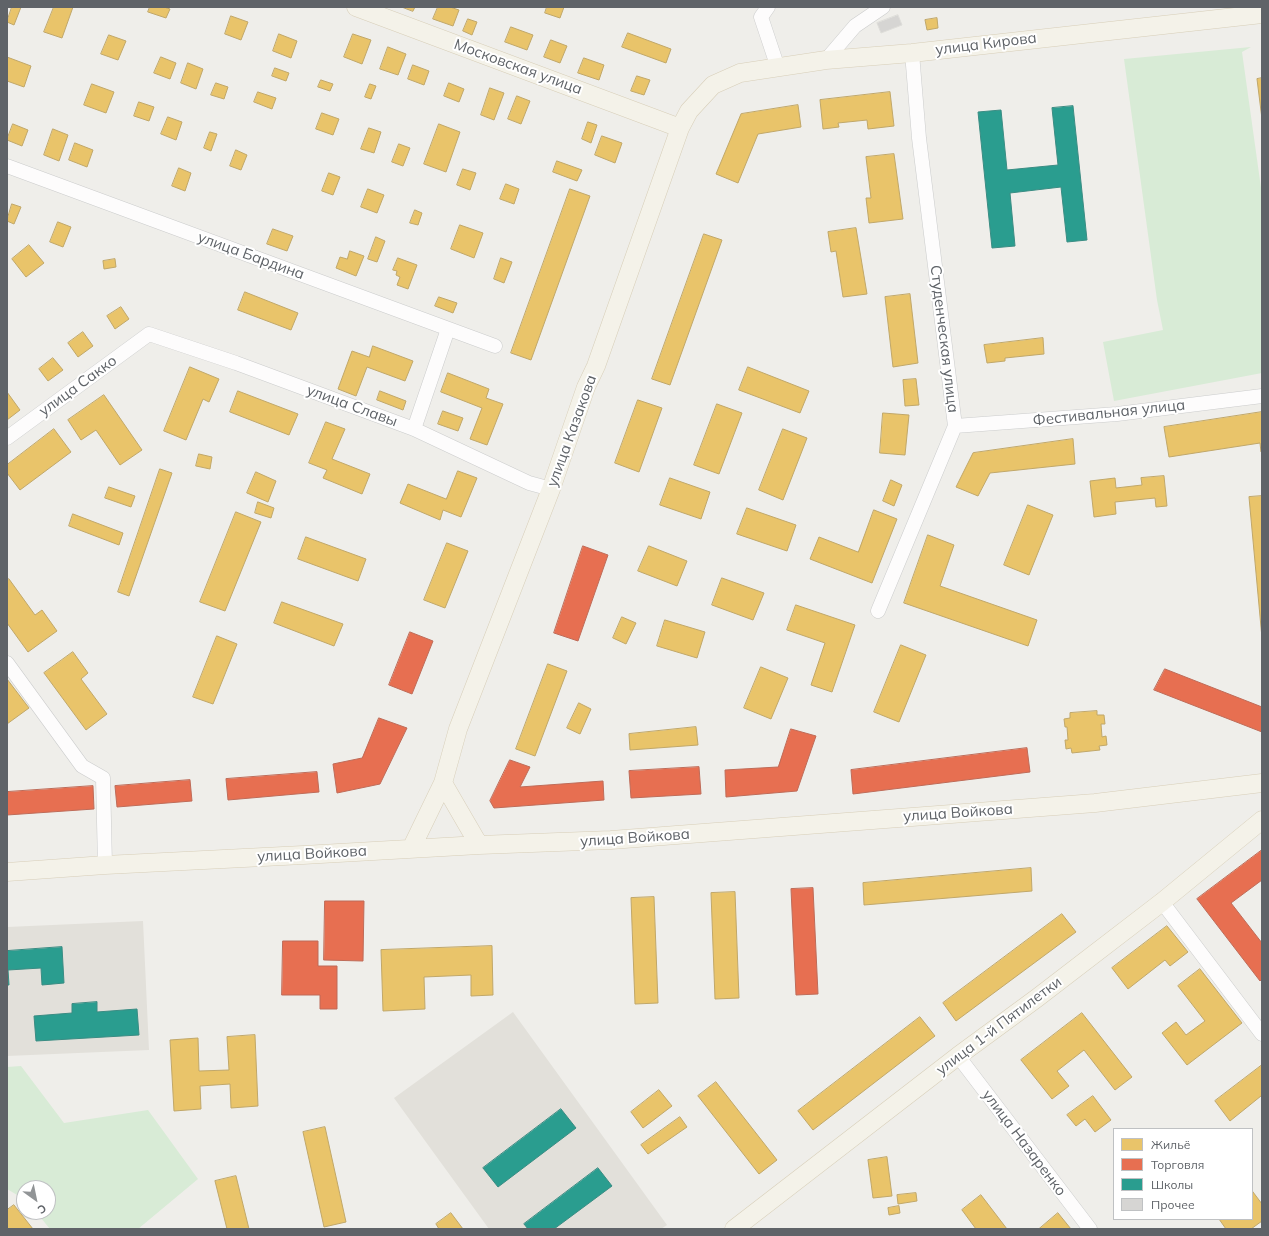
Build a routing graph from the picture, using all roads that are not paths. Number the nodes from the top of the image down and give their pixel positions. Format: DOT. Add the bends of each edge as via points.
graph roads {
  1 [pos="356,7"];
  2 [pos="883,7"];
  3 [pos="764,12"];
  4 [pos="1262,14"];
  5 [pos="912,53"];
  6 [pos="826,60"];
  7 [pos="778,68"];
  8 [pos="713,85"];
  9 [pos="680,128"];
  10 [pos="7,166"];
  11 [pos="448,329"];
  12 [pos="149,334"];
  13 [pos="494,346"];
  14 [pos="1262,396"];
  15 [pos="955,426"];
  16 [pos="414,430"];
  17 [pos="7,438"];
  18 [pos="551,490"];
  19 [pos="878,611"];
  20 [pos="7,663"];
  21 [pos="443,783"];
  22 [pos="1262,783"];
  23 [pos="1262,820"];
  24 [pos="479,845"];
  25 [pos="411,849"];
  26 [pos="105,865"];
  27 [pos="7,872"];
  28 [pos="1162,902"];
  29 [pos="1262,1034"];
  30 [pos="958,1056"];
  31 [pos="734,1229"];
  32 [pos="1090,1229"];
  1 -- 9 [label="main road, Московская улица"];
  2 -- 6 [label="street" via="856,26"];
  3 -- 7 [label="street"];
  4 -- 5 [label="main road, улица Кирова"];
  5 -- 6 [label="main road, улица Кирова"];
  5 -- 15 [label="street, Студенческая улица" via="920,145"];
  6 -- 7 [label="main road, улица Кирова"];
  7 -- 8 [label="main road, улица Кирова" via="740,73"];
  8 -- 9 [label="main road, улица Казакова" via="689,111"];
  9 -- 18 [label="main road, улица Казакова"];
  10 -- 11 [label="street, улица Бардина"];
  11 -- 13 [label="street, улица Бардина"];
  11 -- 16 [label="street"];
  12 -- 16 [label="street, улица Славы" via="236,363"];
  12 -- 17 [label="street, улица Сакко"];
  14 -- 15 [label="street, Фестивальная улица" via="1116,414"];
  15 -- 19 [label="street, Студенческая улица"];
  16 -- 18 [label="street, улица Славы" via="529,483"];
  18 -- 21 [label="main road, улица Казакова" via="458,729"];
  20 -- 26 [label="street" via="82,766 103,778"];
  21 -- 24 [label="main road"];
  21 -- 25 [label="main road, улица Казакова"];
  22 -- 24 [label="main road, улица Войкова" via="1095,803 619,840"];
  23 -- 28 [label="main road, улица 1-й Пятилетки"];
  24 -- 25 [label="main road, улица Войкова"];
  25 -- 26 [label="main road, улица Войкова"];
  26 -- 27 [label="main road, улица Войкова"];
  28 -- 29 [label="street"];
  28 -- 30 [label="main road, улица 1-й Пятилетки"];
  30 -- 31 [label="main road, улица 1-й Пятилетки"];
  30 -- 32 [label="street, улица Назаренко"];
}
